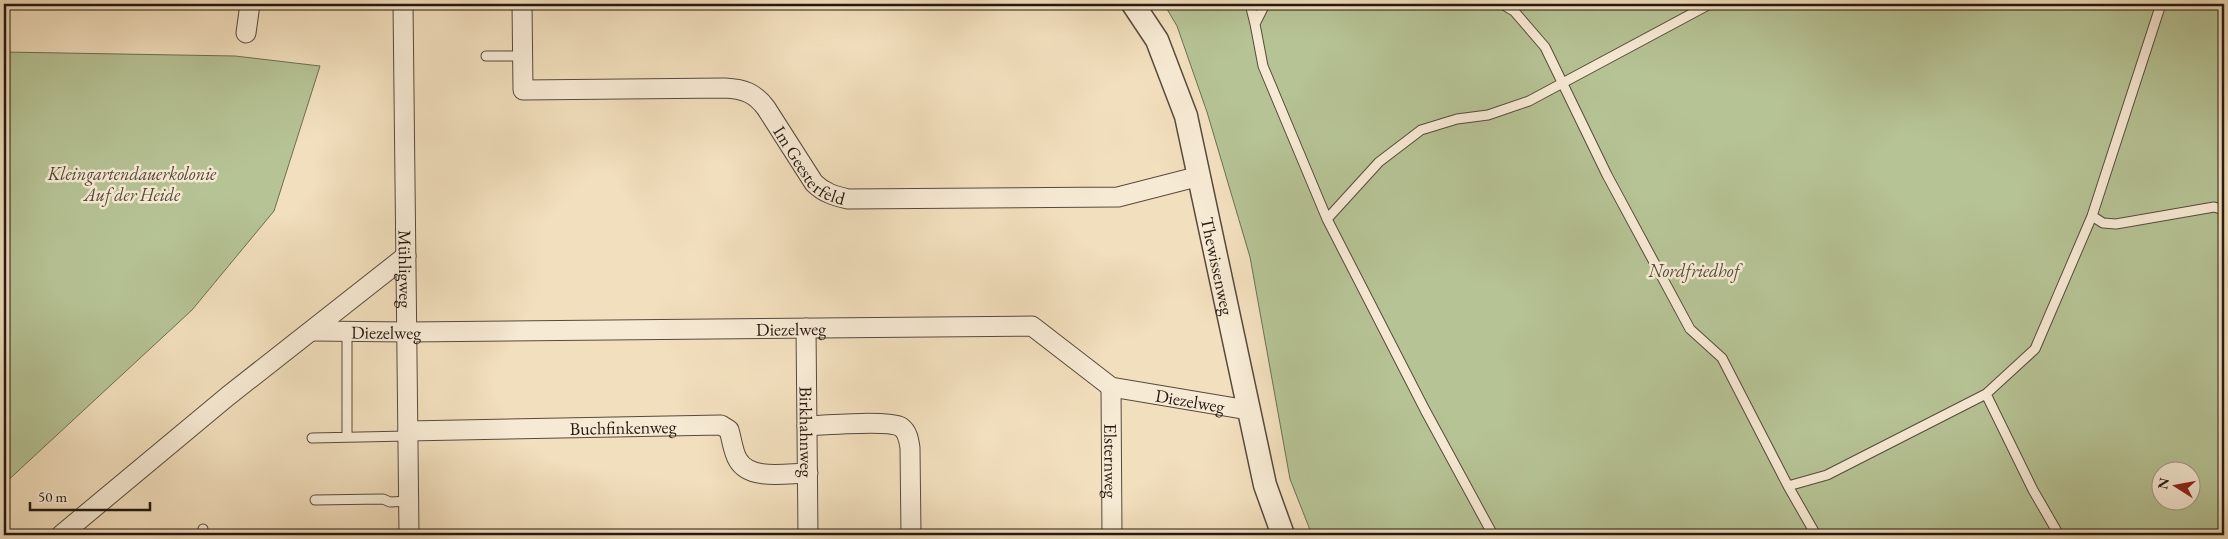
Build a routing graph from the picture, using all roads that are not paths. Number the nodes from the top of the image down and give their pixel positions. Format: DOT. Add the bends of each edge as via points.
graph roads {
  1 [pos="250,4"];
  2 [pos="403,4"];
  3 [pos="522,4"];
  4 [pos="1133,4"];
  5 [pos="1250,4"];
  6 [pos="1265,4"];
  7 [pos="1502,4"];
  8 [pos="1710,4"];
  9 [pos="2161,4"];
  10 [pos="1255,24"];
  11 [pos="246,33"];
  12 [pos="486,56"];
  13 [pos="523,56"];
  14 [pos="1561,84"];
  15 [pos="1200,176"];
  16 [pos="2224,210"];
  17 [pos="2092,216"];
  18 [pos="1327,219"];
  19 [pos="406,256"];
  20 [pos="806,328"];
  21 [pos="312,331"];
  22 [pos="347,331"];
  23 [pos="407,332"];
  24 [pos="1111,386"];
  25 [pos="1986,394"];
  26 [pos="1248,410"];
  27 [pos="807,426"];
  28 [pos="408,434"];
  29 [pos="347,437"];
  30 [pos="312,438"];
  31 [pos="808,474"];
  32 [pos="1788,486"];
  33 [pos="315,500"];
  34 [pos="409,502"];
  35 [pos="61,535"];
  36 [pos="409,535"];
  37 [pos="808,535"];
  38 [pos="911,535"];
  39 [pos="1112,535"];
  40 [pos="1283,535"];
  41 [pos="1493,535"];
  42 [pos="1816,535"];
  43 [pos="2059,535"];
  1 -- 11 [label="street"];
  2 -- 19 [label="street, Mühligweg"];
  3 -- 13 [label="street, Im Geesterfeld"];
  4 -- 15 [label="street, Thewissenweg" via="1157,40 1186,116"];
  5 -- 10 [label="lane"];
  6 -- 10 [label="lane"];
  7 -- 14 [label="lane" via="1514,11 1545,48"];
  8 -- 14 [label="lane"];
  9 -- 17 [label="lane"];
  10 -- 18 [label="lane" via="1263,66"];
  12 -- 13 [label="lane"];
  13 -- 15 [label="street, Im Geesterfeld" via="523,90 746,90 760,99 814,184 828,194 848,200 1118,196"];
  14 -- 18 [label="lane" via="1488,115 1457,119 1421,130 1379,162"];
  14 -- 32 [label="lane" via="1690,329 1722,358"];
  15 -- 26 [label="street, Thewissenweg"];
  16 -- 17 [label="lane" via="2214,207 2116,224 2103,223"];
  17 -- 25 [label="lane" via="2035,349"];
  18 -- 41 [label="lane"];
  19 -- 21 [label="street, Diezelweg"];
  19 -- 23 [label="street, Mühligweg"];
  20 -- 23 [label="street, Diezelweg"];
  20 -- 24 [label="street, Diezelweg" via="1032,326"];
  20 -- 27 [label="street, Birkhahnweg"];
  21 -- 22 [label="street, Diezelweg"];
  21 -- 35 [label="street, Diezelweg" via="220,402"];
  22 -- 23 [label="street, Diezelweg"];
  22 -- 29 [label="lane"];
  23 -- 28 [label="street, Mühligweg"];
  24 -- 26 [label="street, Diezelweg"];
  24 -- 39 [label="street, Elsternweg"];
  25 -- 32 [label="lane" via="1827,475"];
  25 -- 43 [label="lane"];
  26 -- 40 [label="street, Thewissenweg" via="1265,485"];
  27 -- 31 [label="street, Birkhahnweg"];
  27 -- 38 [label="street" via="887,424 901,427 908,436 910,448"];
  28 -- 29 [label="lane"];
  28 -- 31 [label="street, Buchfinkenweg" via="721,425 729,430 737,459 748,471"];
  28 -- 34 [label="street, Mühligweg"];
  29 -- 30 [label="lane"];
  31 -- 37 [label="street, Birkhahnweg"];
  32 -- 42 [label="lane"];
  33 -- 34 [label="lane"];
  34 -- 36 [label="street, Mühligweg"];
}
